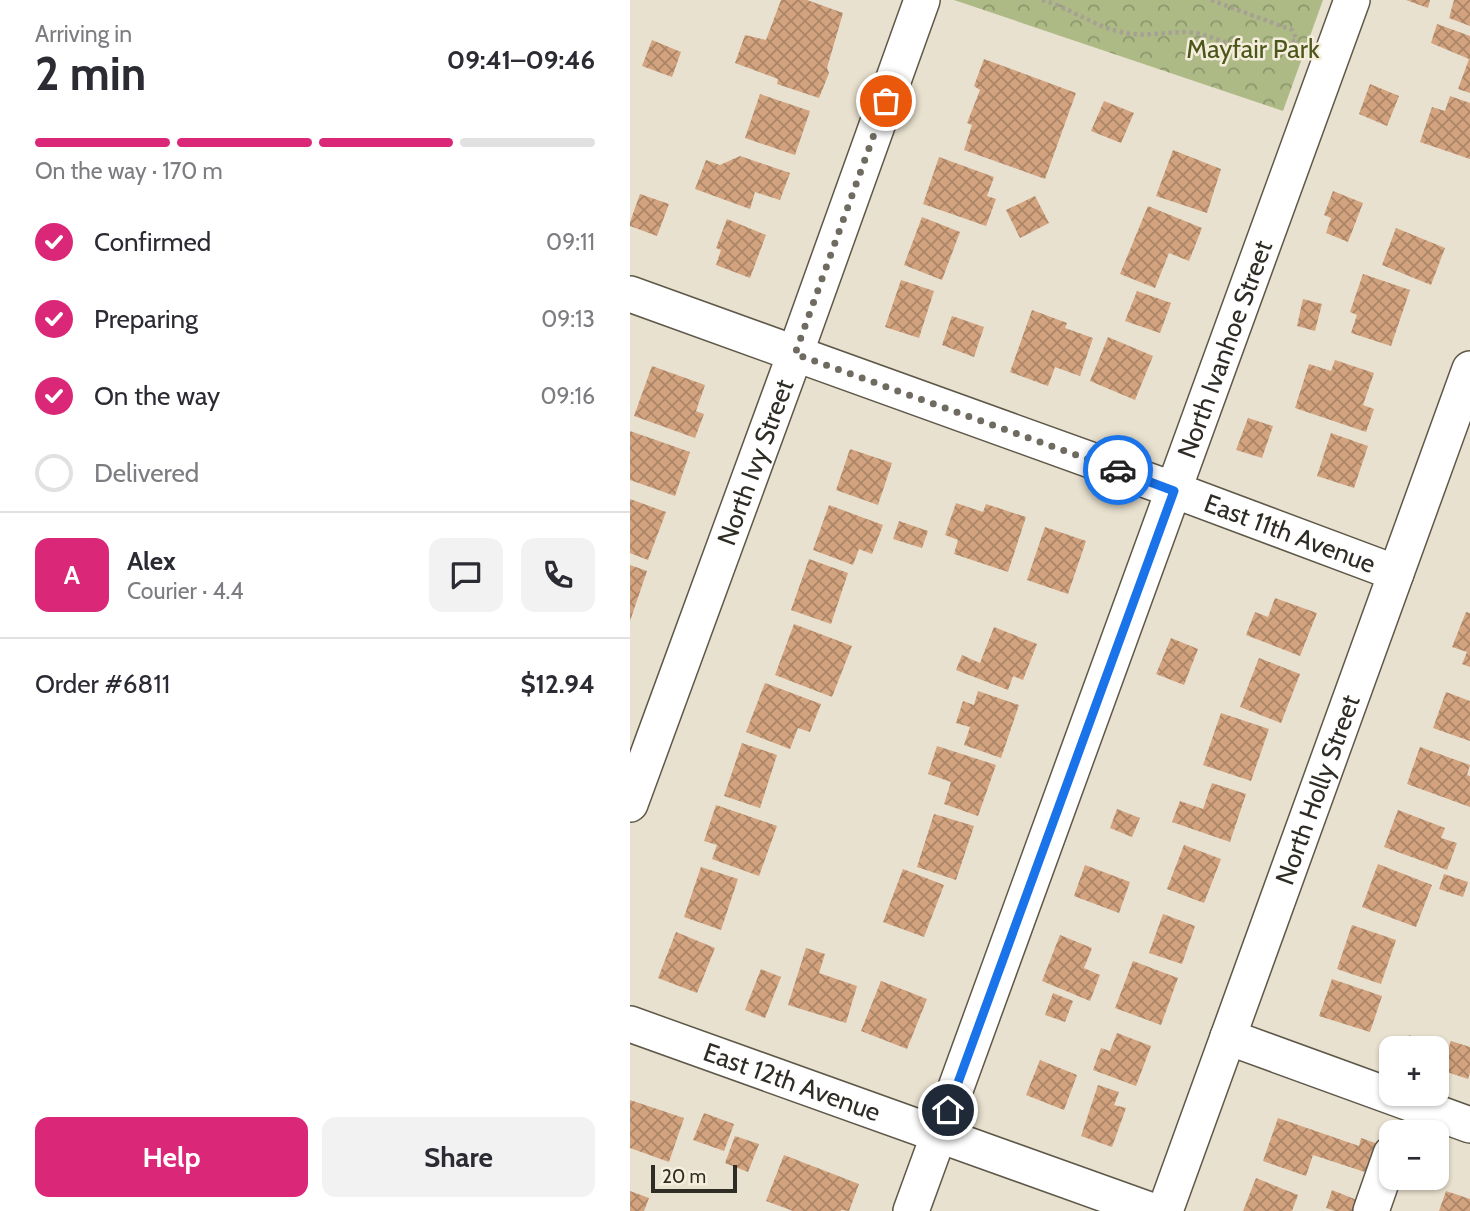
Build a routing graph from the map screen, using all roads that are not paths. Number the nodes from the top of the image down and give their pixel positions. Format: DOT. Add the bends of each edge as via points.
graph roads {
  1 [pos="922,0"];
  2 [pos="1352,0"];
  3 [pos="630,294"];
  4 [pos="795,354"];
  5 [pos="1470,369"];
  6 [pos="1174,491"];
  7 [pos="1396,573"];
  8 [pos="630,804"];
  9 [pos="630,1024"];
  10 [pos="1228,1037"];
  11 [pos="1404,1118"];
  12 [pos="1470,1125"];
  13 [pos="939,1135"];
  14 [pos="1379,1188"];
  15 [pos="911,1211"];
  16 [pos="1152,1211"];
  17 [pos="1165,1211"];
  18 [pos="1371,1211"];
  1 -- 4 [label="street, North Ivy Street"];
  2 -- 6 [label="street, North Ivanhoe Street"];
  3 -- 4 [label="street, East 11th Avenue"];
  4 -- 6 [label="street, East 11th Avenue"];
  4 -- 8 [label="street, North Ivy Street"];
  5 -- 7 [label="street, North Holly Street"];
  6 -- 7 [label="street, East 11th Avenue"];
  6 -- 13 [label="street, North Ivanhoe Street"];
  7 -- 10 [label="street, North Holly Street"];
  9 -- 13 [label="street, East 12th Avenue"];
  10 -- 11 [label="street"];
  10 -- 17 [label="street, North Holly Street"];
  11 -- 12 [label="street"];
  13 -- 15 [label="street, North Ivanhoe Street"];
  13 -- 16 [label="street, East 12th Avenue"];
  14 -- 18 [label="street"];
}
